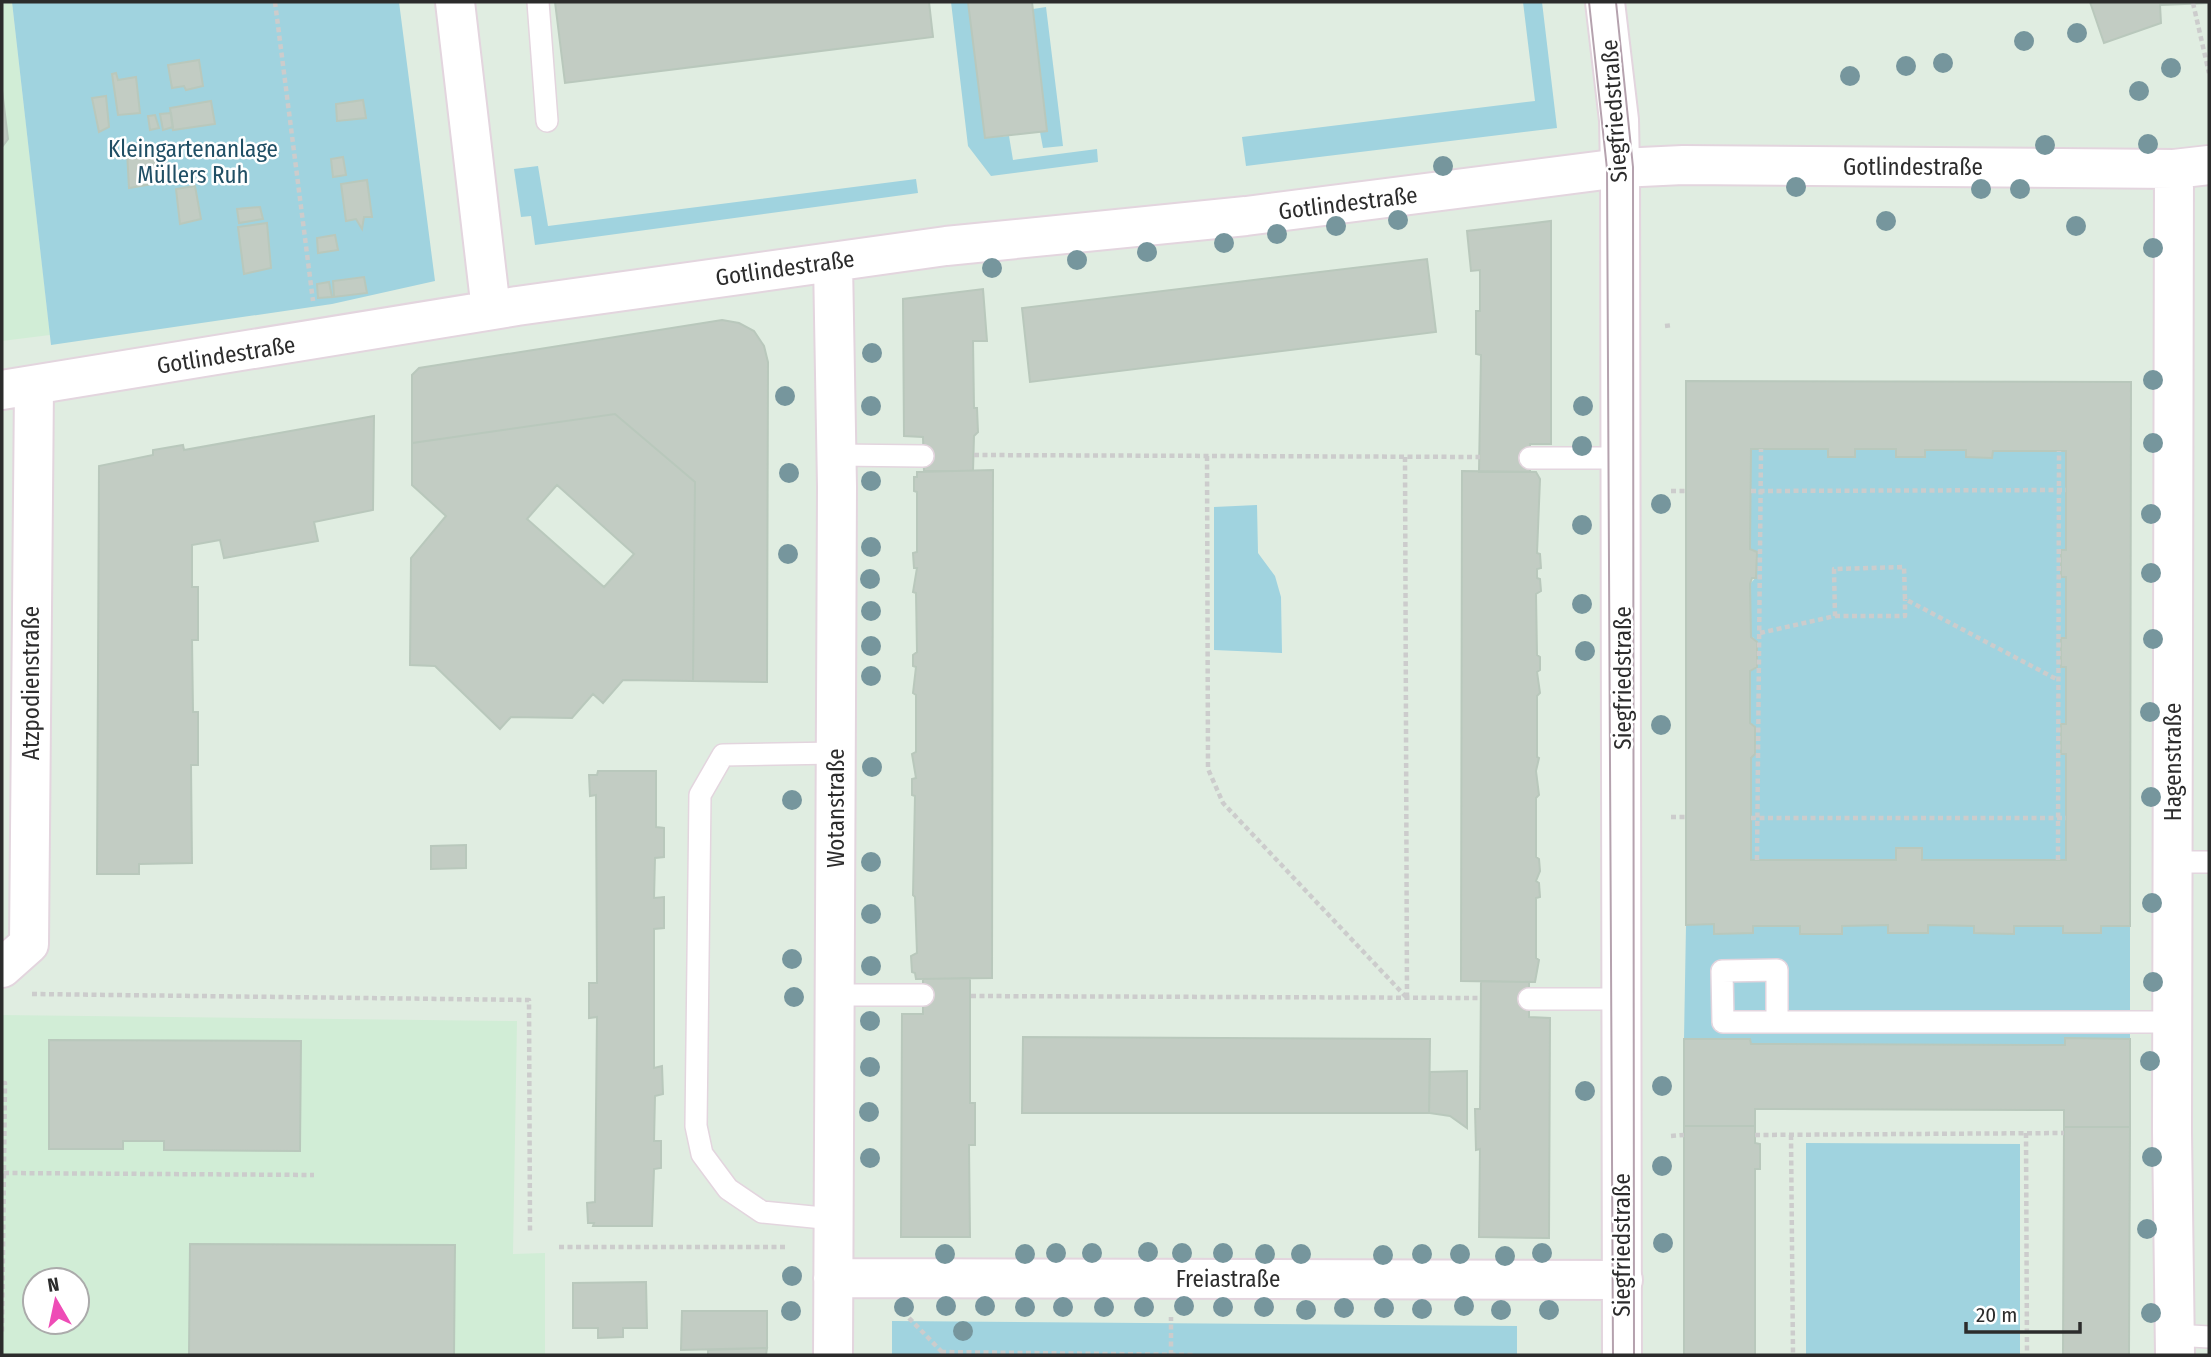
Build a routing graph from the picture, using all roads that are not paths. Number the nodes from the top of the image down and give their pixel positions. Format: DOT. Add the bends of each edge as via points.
graph roads {
  1 [pos="455,2"];
  2 [pos="538,2"];
  3 [pos="1605,2"];
  4 [pos="547,121"];
  5 [pos="2192,167"];
  6 [pos="1620,168"];
  7 [pos="833,262"];
  8 [pos="491,310"];
  9 [pos="18,388"];
  10 [pos="837,455"];
  11 [pos="923,456"];
  12 [pos="1530,458"];
  13 [pos="1622,458"];
  14 [pos="836,753"];
  15 [pos="2191,862"];
  16 [pos="11,981"];
  17 [pos="835,995"];
  18 [pos="923,995"];
  19 [pos="1529,999"];
  20 [pos="1621,999"];
  21 [pos="1777,1022"];
  22 [pos="2172,1022"];
  23 [pos="833,1248"];
  24 [pos="1623,1280"];
  25 [pos="2186,1342"];
  26 [pos="832,1355"];
  27 [pos="1622,1355"];
  1 -- 8 [label="street"];
  2 -- 4 [label="lane"];
  3 -- 6 [label="street, Siegfriedstraße"];
  5 -- 6 [label="street, Gotlindestraße"];
  5 -- 15 [label="street, Hagenstraße"];
  6 -- 7 [label="street, Gotlindestraße"];
  6 -- 13 [label="street, Siegfriedstraße"];
  7 -- 8 [label="street, Gotlindestraße"];
  7 -- 10 [label="street, Wotanstraße"];
  8 -- 9 [label="street, Gotlindestraße"];
  9 -- 16 [label="street, Atzpodienstraße" via="29,944"];
  10 -- 11 [label="lane"];
  10 -- 14 [label="street, Wotanstraße"];
  12 -- 13 [label="lane"];
  13 -- 20 [label="street, Siegfriedstraße"];
  14 -- 17 [label="street, Wotanstraße"];
  14 -- 23 [label="lane" via="723,755 700,795 696,1126 702,1154 728,1189"];
  15 -- 22 [label="street, Hagenstraße"];
  17 -- 18 [label="lane"];
  17 -- 23 [label="street, Wotanstraße"];
  19 -- 20 [label="lane"];
  20 -- 24 [label="street, Siegfriedstraße"];
  21 -- 22 [label="lane"];
  22 -- 25 [label="street, Hagenstraße"];
  23 -- 24 [label="street, Freiastraße"];
  23 -- 26 [label="street, Wotanstraße"];
  24 -- 27 [label="street, Siegfriedstraße"];
}
